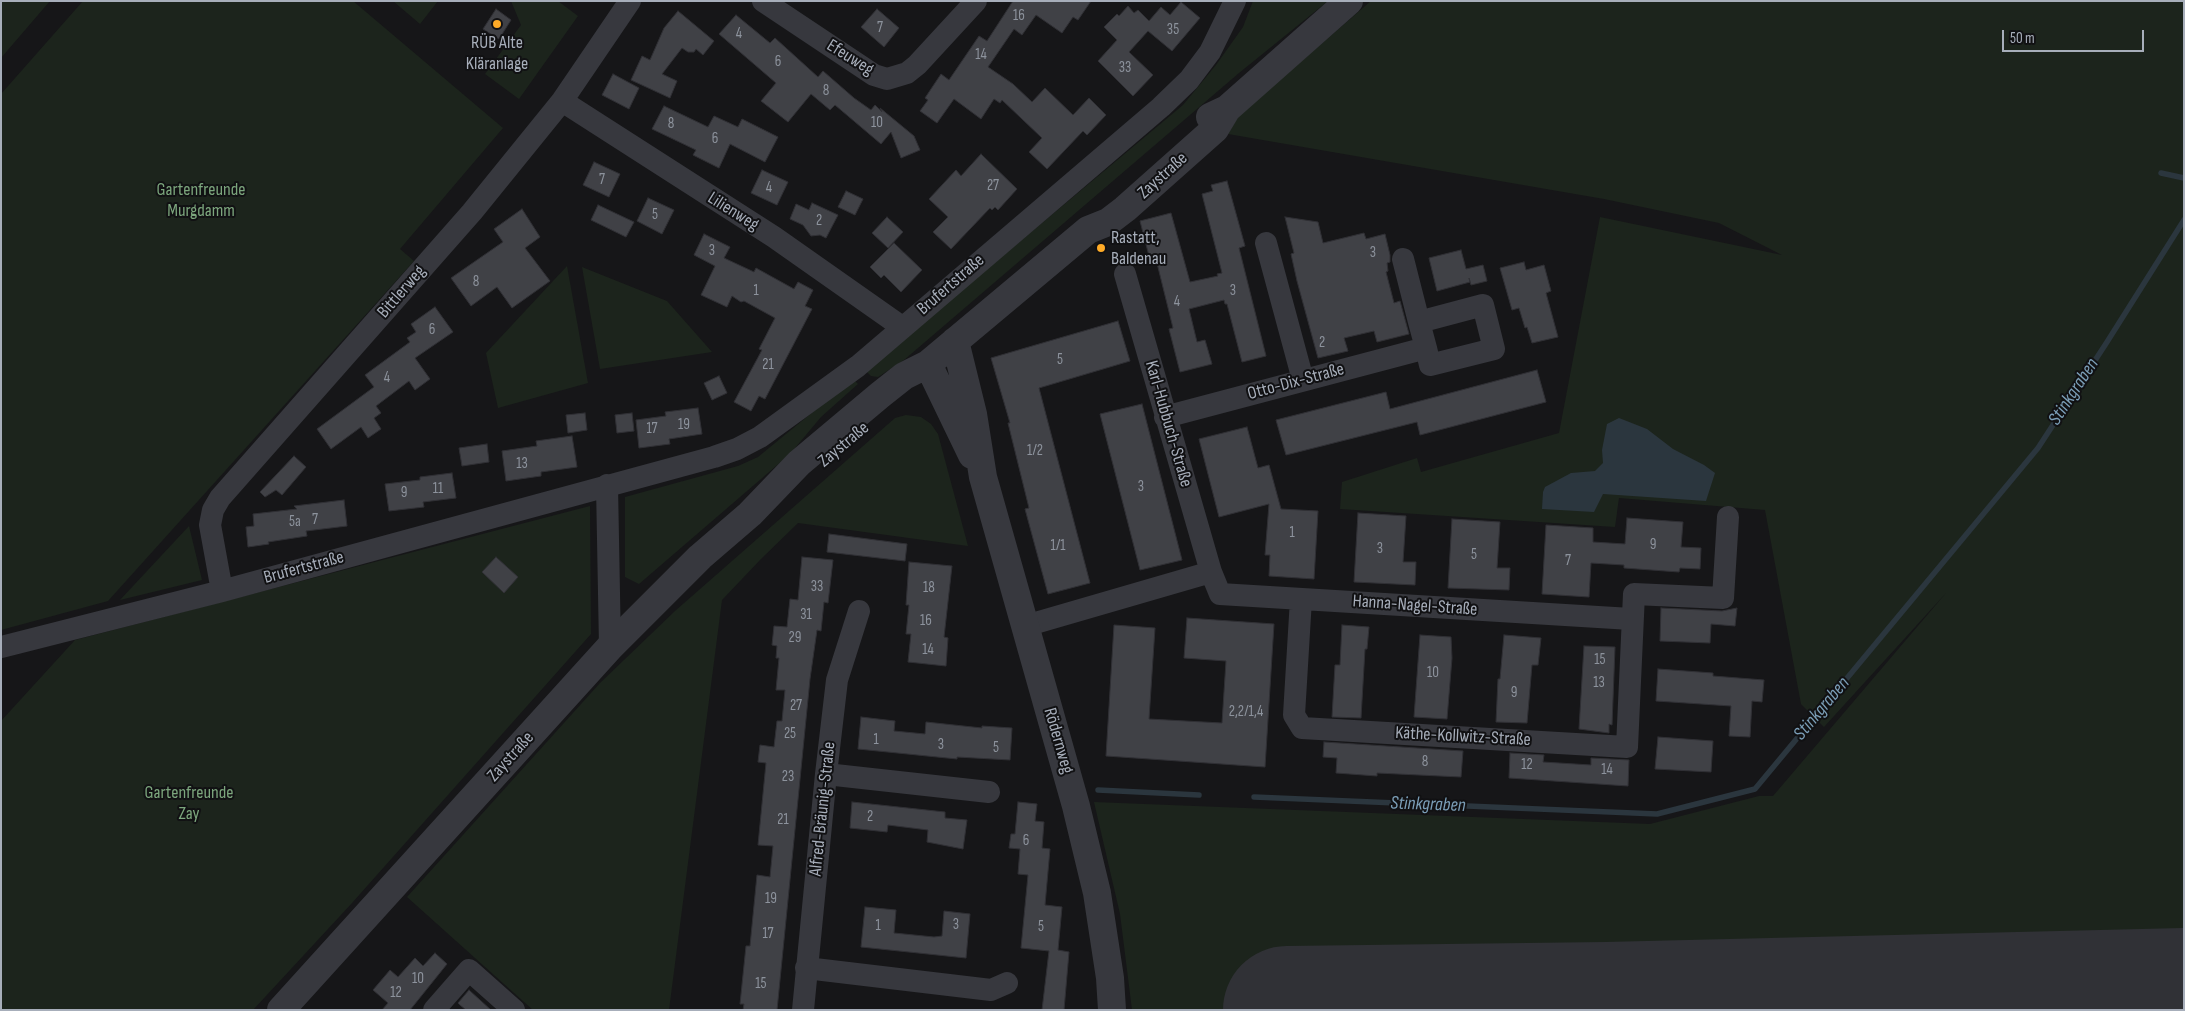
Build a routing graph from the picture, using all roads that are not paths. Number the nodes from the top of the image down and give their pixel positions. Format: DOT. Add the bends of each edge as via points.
graph roads {
  1 [pos="630,1"];
  2 [pos="763,1"];
  3 [pos="976,1"];
  4 [pos="1235,1"];
  5 [pos="1348,1"];
  6 [pos="562,101"];
  7 [pos="1266,243"];
  8 [pos="1403,259"];
  9 [pos="1125,274"];
  10 [pos="1419,322"];
  11 [pos="902,327"];
  12 [pos="955,341"];
  13 [pos="1426,348"];
  14 [pos="928,364"];
  15 [pos="1303,380"];
  16 [pos="1165,417"];
  17 [pos="983,477"];
  18 [pos="606,485"];
  19 [pos="1728,517"];
  20 [pos="1211,572"];
  21 [pos="222,591"];
  22 [pos="1301,599"];
  23 [pos="859,611"];
  24 [pos="1631,619"];
  25 [pos="1025,626"];
  26 [pos="1,646"];
  27 [pos="610,647"];
  28 [pos="826,774"];
  29 [pos="989,792"];
  30 [pos="806,968"];
  31 [pos="1007,983"];
  32 [pos="282,1010"];
  33 [pos="434,1010"];
  34 [pos="514,1010"];
  35 [pos="803,1010"];
  36 [pos="1112,1010"];
  1 -- 6 [label="street, Bittlerweg"];
  2 -- 3 [label="street, Efeuweg" via="874,75 887,79 908,73"];
  4 -- 11 [label="street, Brufertstraße" via="1210,52 1189,80"];
  5 -- 12 [label="street, Zaystraße" via="1227,108 1215,129 1125,209 1108,222 1088,230"];
  6 -- 11 [label="street, Lilienweg" via="774,237"];
  6 -- 21 [label="street, Bittlerweg" via="472,212 220,498 210,524"];
  7 -- 15 [label="street"];
  8 -- 10 [label="street"];
  9 -- 16 [label="street, Karl-Hubbuch-Straße"];
  10 -- 13 [label="street"];
  10 -- 13 [label="street" via="1483,305 1494,349 1430,365"];
  11 -- 18 [label="street, Brufertstraße" via="858,366 760,437 714,457"];
  12 -- 14 [label="street, Zaystraße"];
  12 -- 17 [label="street, Rödernweg" via="973,414"];
  13 -- 15 [label="street, Otto-Dix-Straße"];
  14 -- 17 [label="street, Rödernweg"];
  14 -- 27 [label="street, Zaystraße" via="904,376 799,463"];
  15 -- 16 [label="street, Otto-Dix-Straße"];
  16 -- 20 [label="street, Karl-Hubbuch-Straße"];
  17 -- 25 [label="street, Rödernweg"];
  18 -- 21 [label="street, Brufertstraße"];
  18 -- 27 [label="street"];
  19 -- 24 [label="street" via="1724,598 1634,594"];
  20 -- 22 [label="street, Hanna-Nagel-Straße" via="1220,594"];
  20 -- 25 [label="street"];
  21 -- 26 [label="street, Brufertstraße"];
  22 -- 24 [label="street, Hanna-Nagel-Straße"];
  22 -- 24 [label="street, Käthe-Kollwitz-Straße" via="1294,716 1302,728 1312,729 1627,747"];
  23 -- 28 [label="street, Alfred-Bräunig-Straße" via="837,680"];
  25 -- 36 [label="street, Rödernweg" via="1097,893"];
  27 -- 32 [label="street, Zaystraße"];
  28 -- 29 [label="street"];
  28 -- 30 [label="street, Alfred-Bräunig-Straße"];
  30 -- 31 [label="street" via="991,990"];
  30 -- 35 [label="street, Alfred-Bräunig-Straße"];
  33 -- 34 [label="street" via="470,970"];
}
